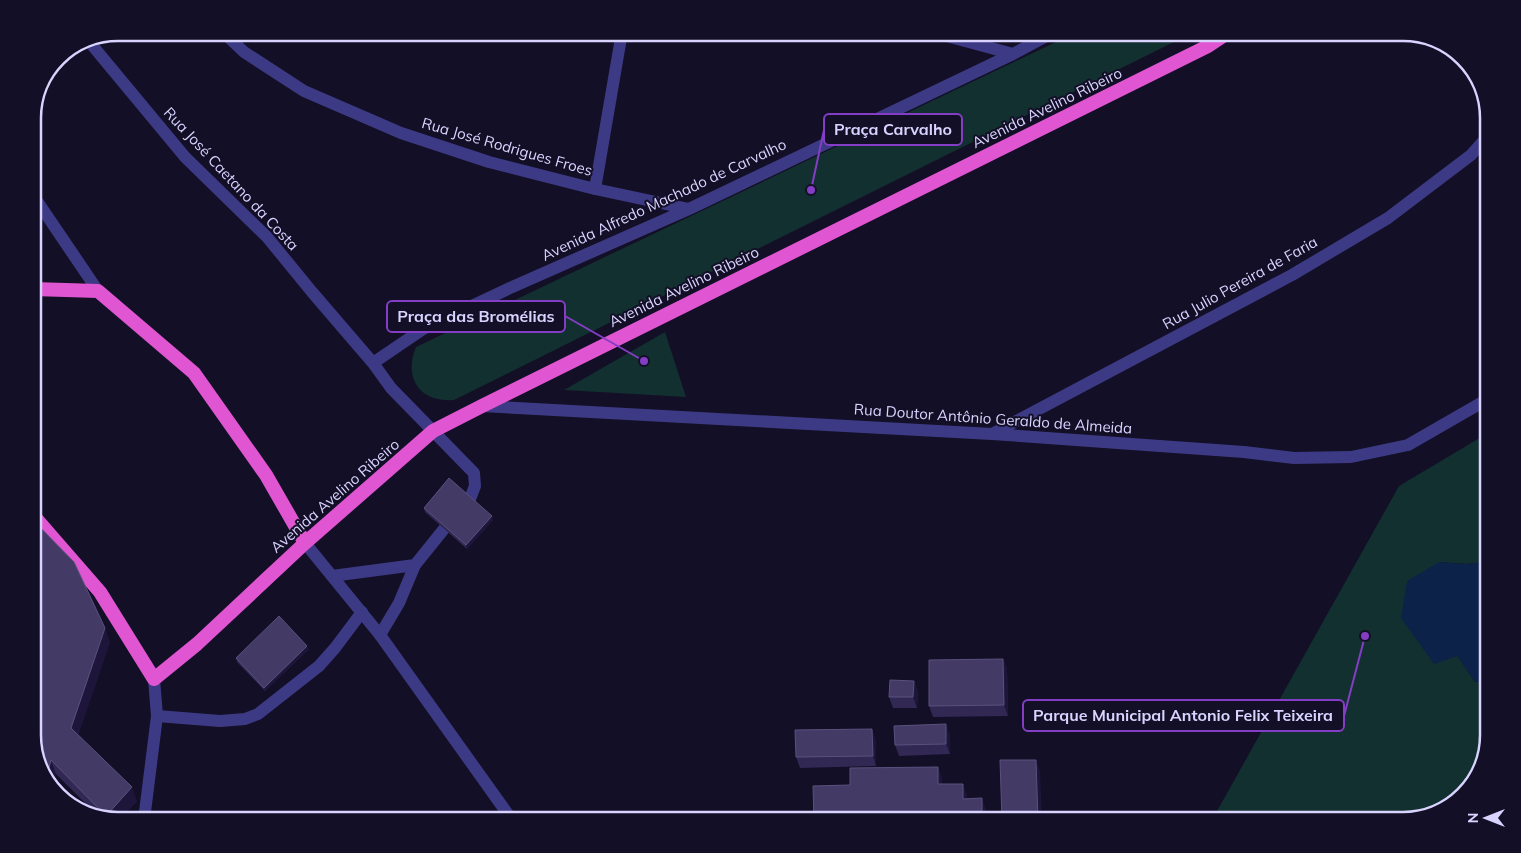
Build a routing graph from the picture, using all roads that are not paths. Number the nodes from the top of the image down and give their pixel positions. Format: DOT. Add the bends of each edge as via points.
graph roads {
  1 [pos="232,41"];
  2 [pos="620,41"];
  3 [pos="965,41"];
  4 [pos="1037,41"];
  5 [pos="1216,41"];
  6 [pos="92,46"];
  7 [pos="1013,54"];
  8 [pos="1480,144"];
  9 [pos="595,189"];
  10 [pos="41,207"];
  11 [pos="689,209"];
  12 [pos="41,290"];
  13 [pos="98,291"];
  14 [pos="373,363"];
  15 [pos="1480,404"];
  16 [pos="482,406"];
  17 [pos="434,432"];
  18 [pos="992,434"];
  19 [pos="470,499"];
  20 [pos="41,524"];
  21 [pos="444,529"];
  22 [pos="305,542"];
  23 [pos="415,565"];
  24 [pos="332,576"];
  25 [pos="362,612"];
  26 [pos="380,635"];
  27 [pos="154,679"];
  28 [pos="157,716"];
  29 [pos="145,812"];
  30 [pos="506,812"];
  1 -- 9 [label="street, Rua José Rodrigues Froes" via="304,91 401,133 489,162"];
  2 -- 9 [label="street"];
  3 -- 7 [label="street"];
  4 -- 7 [label="street, Avenida Alfredo Machado de Carvalho"];
  5 -- 16 [label="highway, Avenida Avelino Ribeiro"];
  6 -- 14 [label="street, Rua José Caetano da Costa" via="185,157 267,237"];
  7 -- 11 [label="street, Avenida Alfredo Machado de Carvalho"];
  8 -- 18 [label="street, Rua Julio Pereira de Faria" via="1388,218 1292,275"];
  9 -- 11 [label="street, Rua José Rodrigues Froes"];
  10 -- 13 [label="street"];
  11 -- 14 [label="street, Avenida Alfredo Machado de Carvalho" via="432,325"];
  12 -- 13 [label="highway"];
  13 -- 22 [label="highway" via="194,373 266,475"];
  14 -- 17 [label="street" via="391,388"];
  15 -- 18 [label="street, Rua Doutor Antônio Geraldo de Almeida" via="1408,445 1351,457 1294,458"];
  16 -- 17 [label="highway, Avenida Avelino Ribeiro"];
  16 -- 18 [label="street, Rua Doutor Antônio Geraldo de Almeida"];
  17 -- 19 [label="street" via="474,473 476,486"];
  17 -- 22 [label="highway, Avenida Avelino Ribeiro"];
  20 -- 27 [label="highway" via="100,592"];
  21 -- 23 [label="street"];
  22 -- 24 [label="street"];
  22 -- 27 [label="highway, Avenida Avelino Ribeiro" via="197,644"];
  23 -- 24 [label="street"];
  23 -- 26 [label="street" via="399,603"];
  24 -- 25 [label="street"];
  25 -- 26 [label="street"];
  25 -- 28 [label="street" via="319,666 258,714 245,719 220,721"];
  26 -- 30 [label="street"];
  27 -- 28 [label="street"];
  28 -- 29 [label="street"];
}
